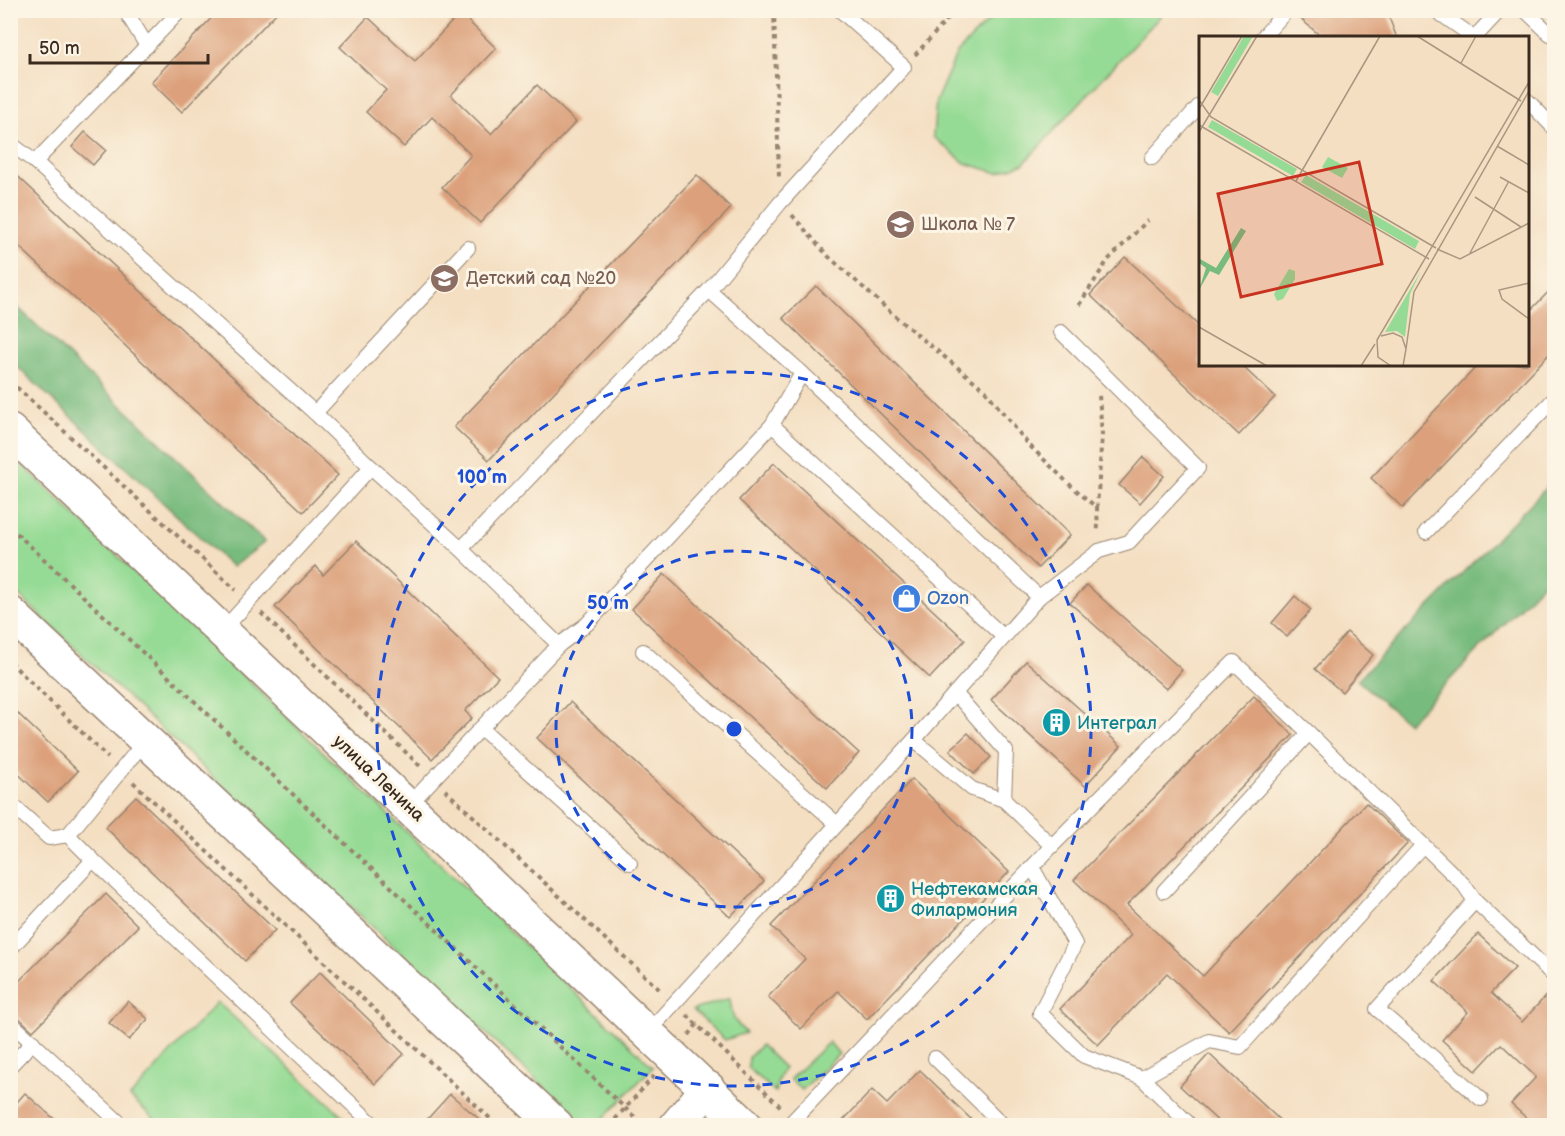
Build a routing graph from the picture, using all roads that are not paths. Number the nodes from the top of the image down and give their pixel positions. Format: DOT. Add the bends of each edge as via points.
graph roads {
  1 [pos="125,10"];
  2 [pos="181,10"];
  3 [pos="840,10"];
  4 [pos="1287,10"];
  5 [pos="1435,10"];
  6 [pos="1500,10"];
  7 [pos="1525,10"];
  8 [pos="1554,29"];
  9 [pos="1264,36"];
  10 [pos="1474,36"];
  11 [pos="1476,36"];
  12 [pos="147,46"];
  13 [pos="1529,103"];
  14 [pos="1199,106"];
  15 [pos="1554,128"];
  16 [pos="10,143"];
  17 [pos="1152,158"];
  18 [pos="35,162"];
  19 [pos="468,248"];
  20 [pos="709,290"];
  21 [pos="1061,332"];
  22 [pos="802,373"];
  23 [pos="1554,399"];
  24 [pos="315,413"];
  25 [pos="772,425"];
  26 [pos="10,432"];
  27 [pos="371,467"];
  28 [pos="1426,532"];
  29 [pos="461,549"];
  30 [pos="1039,597"];
  31 [pos="10,613"];
  32 [pos="222,631"];
  33 [pos="1004,637"];
  34 [pos="559,645"];
  35 [pos="643,651"];
  36 [pos="955,693"];
  37 [pos="481,729"];
  38 [pos="1309,733"];
  39 [pos="146,740"];
  40 [pos="914,740"];
  41 [pos="1004,800"];
  42 [pos="10,803"];
  43 [pos="408,806"];
  44 [pos="837,824"];
  45 [pos="68,835"];
  46 [pos="1423,845"];
  47 [pos="1052,846"];
  48 [pos="93,860"];
  49 [pos="630,863"];
  50 [pos="1032,867"];
  51 [pos="1164,891"];
  52 [pos="1475,901"];
  53 [pos="10,949"];
  54 [pos="1554,976"];
  55 [pos="10,1022"];
  56 [pos="648,1032"];
  57 [pos="33,1042"];
  58 [pos="935,1058"];
  59 [pos="10,1066"];
  60 [pos="1142,1078"];
  61 [pos="708,1088"];
  62 [pos="1481,1099"];
  63 [pos="791,1123"];
  64 [pos="123,1125"];
  65 [pos="375,1125"];
  66 [pos="557,1125"];
  67 [pos="676,1125"];
  68 [pos="746,1125"];
  69 [pos="1004,1125"];
  70 [pos="1191,1125"];
  1 -- 12 [label="lane"];
  2 -- 12 [label="lane"];
  3 -- 20 [label="lane" via="904,67 780,203"];
  4 -- 9 [label="lane"];
  5 -- 10 [label="lane"];
  6 -- 11 [label="lane"];
  7 -- 8 [label="lane" via="1550,34"];
  12 -- 18 [label="lane"];
  13 -- 15 [label="lane"];
  14 -- 17 [label="lane"];
  16 -- 18 [label="lane"];
  18 -- 24 [label="lane"];
  19 -- 24 [label="lane"];
  20 -- 22 [label="lane"];
  20 -- 29 [label="lane"];
  21 -- 30 [label="lane" via="1198,468 1129,542 1099,551"];
  22 -- 25 [label="lane"];
  22 -- 30 [label="lane"];
  23 -- 28 [label="lane"];
  24 -- 27 [label="lane"];
  25 -- 33 [label="lane"];
  25 -- 34 [label="lane" via="587,624"];
  26 -- 32 [label="main road, улица Ленина"];
  27 -- 29 [label="lane"];
  27 -- 32 [label="lane"];
  29 -- 34 [label="lane"];
  30 -- 33 [label="lane"];
  31 -- 39 [label="main road"];
  32 -- 43 [label="main road, улица Ленина"];
  33 -- 36 [label="lane"];
  34 -- 37 [label="lane"];
  35 -- 44 [label="lane"];
  36 -- 40 [label="lane"];
  36 -- 41 [label="lane" via="1006,751"];
  37 -- 43 [label="lane"];
  37 -- 49 [label="lane"];
  38 -- 46 [label="lane"];
  38 -- 47 [label="lane" via="1234,662"];
  38 -- 51 [label="lane"];
  39 -- 45 [label="lane"];
  39 -- 66 [label="main road"];
  40 -- 41 [label="lane" via="972,789"];
  40 -- 44 [label="lane"];
  41 -- 47 [label="lane"];
  42 -- 45 [label="lane" via="49,838"];
  43 -- 56 [label="main road, улица Ленина"];
  44 -- 56 [label="lane"];
  45 -- 48 [label="lane"];
  46 -- 52 [label="lane"];
  46 -- 60 [label="lane" via="1240,1047 1209,1041"];
  47 -- 50 [label="lane"];
  48 -- 53 [label="lane"];
  48 -- 65 [label="lane"];
  50 -- 60 [label="lane" via="1075,944 1040,1013 1084,1056"];
  50 -- 63 [label="lane"];
  52 -- 54 [label="lane"];
  52 -- 62 [label="lane" via="1377,1009"];
  55 -- 57 [label="lane"];
  56 -- 61 [label="main road, улица Ленина"];
  57 -- 59 [label="lane"];
  57 -- 64 [label="lane"];
  58 -- 69 [label="lane"];
  60 -- 70 [label="lane"];
  61 -- 67 [label="main road"];
  61 -- 68 [label="main road, улица Ленина"];
}
